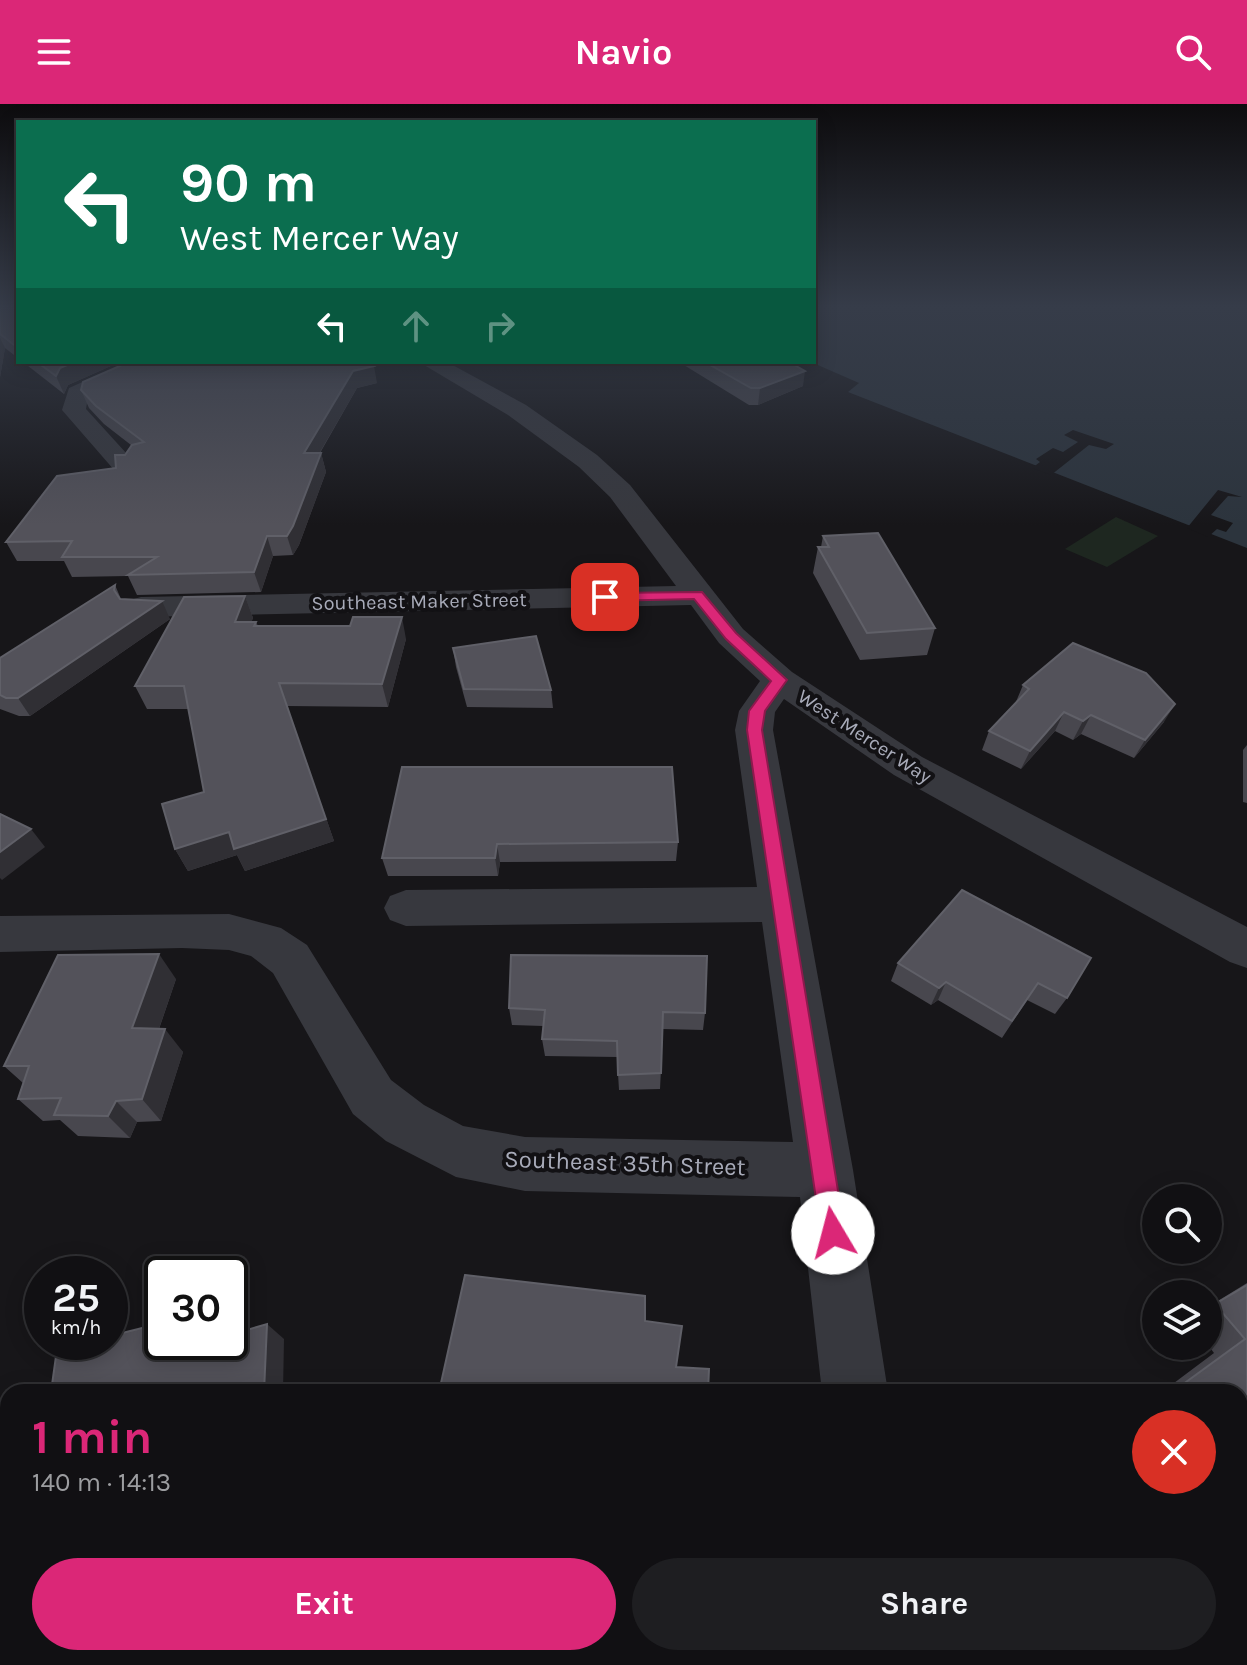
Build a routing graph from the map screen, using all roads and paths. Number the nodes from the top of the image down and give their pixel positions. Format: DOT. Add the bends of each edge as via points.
graph roads {
  1 [pos="107,380"];
  2 [pos="462,380"];
  3 [pos="124,465"];
  4 [pos="697,595"];
  5 [pos="141,607"];
  6 [pos="779,680"];
  7 [pos="782,904"];
  8 [pos="406,908"];
  9 [pos="0,934"];
  10 [pos="1247,949"];
  11 [pos="825,1170"];
  12 [pos="854,1384"];
  1 -- 3 [label="street" via="77,393 74,410"];
  2 -- 4 [label="street, West Mercer Way" via="517,410 588,461 620,491"];
  4 -- 5 [label="street, Southeast Maker Street"];
  4 -- 6 [label="street, West Mercer Way"];
  6 -- 7 [label="street" via="757,711 754,730"];
  6 -- 10 [label="street, West Mercer Way" via="908,766"];
  7 -- 8 [label="street"];
  7 -- 11 [label="street"];
  9 -- 11 [label="street, Southeast 35th Street" via="198,931 265,941 290,959 372,1097 405,1123 456,1151 525,1164"];
  11 -- 12 [label="street"];
}
